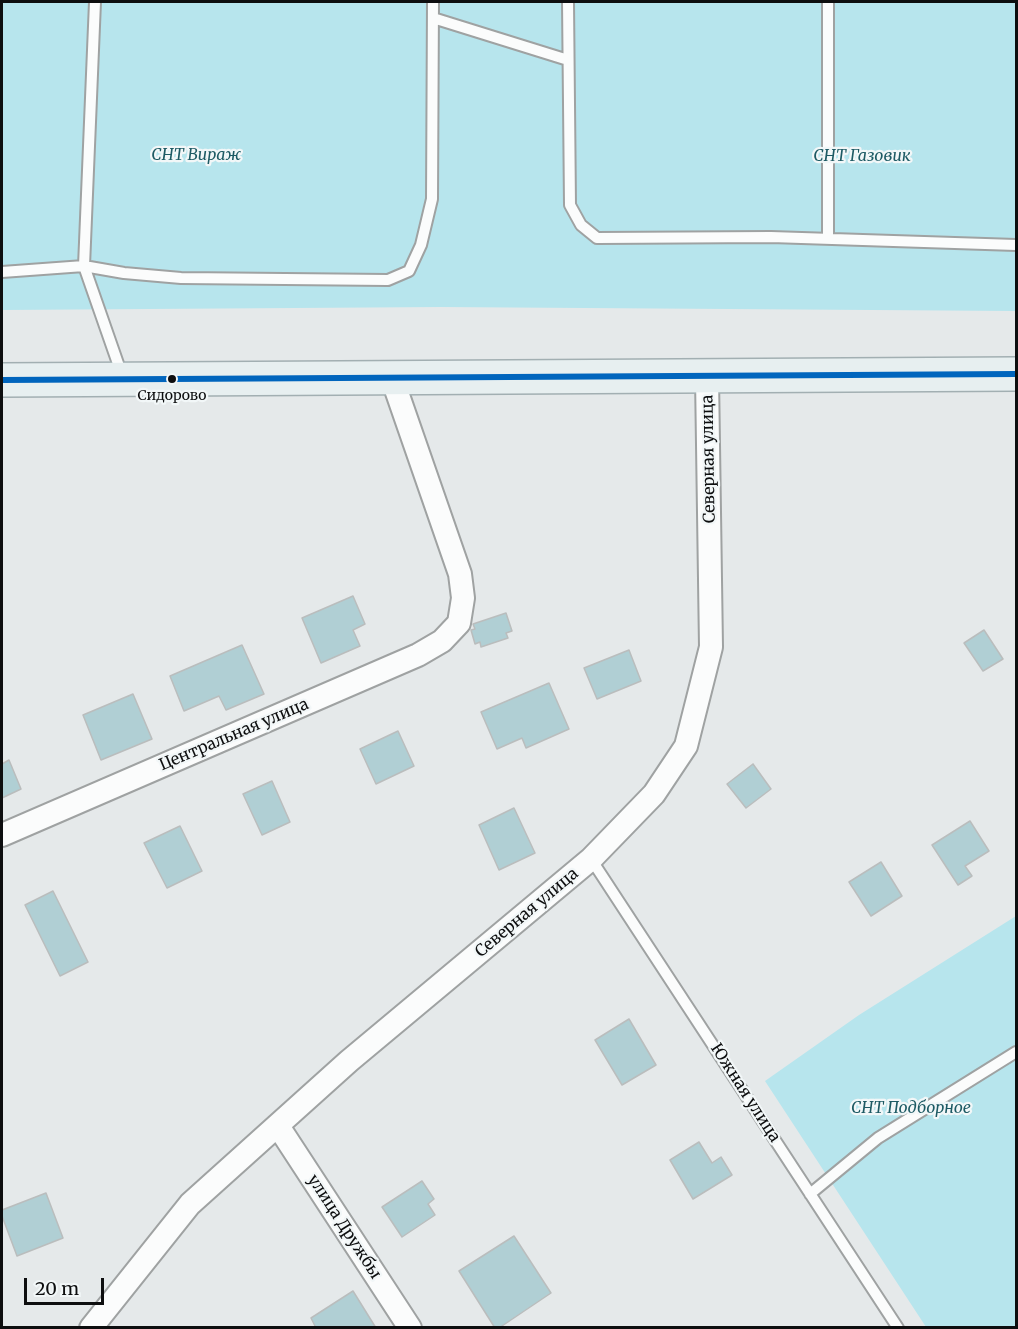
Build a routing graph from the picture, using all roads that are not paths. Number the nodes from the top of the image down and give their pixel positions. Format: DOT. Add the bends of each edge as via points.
graph roads {
  1 [pos="95,2"];
  2 [pos="433,2"];
  3 [pos="568,2"];
  4 [pos="828,2"];
  5 [pos="433,18"];
  6 [pos="568,60"];
  7 [pos="828,239"];
  8 [pos="1017,245"];
  9 [pos="84,266"];
  10 [pos="2,272"];
  11 [pos="1017,374"];
  12 [pos="707,377"];
  13 [pos="392,378"];
  14 [pos="124,379"];
  15 [pos="2,380"];
  16 [pos="2,835"];
  17 [pos="591,859"];
  18 [pos="1017,1052"];
  19 [pos="278,1126"];
  20 [pos="810,1194"];
  21 [pos="91,1328"];
  22 [pos="410,1328"];
  23 [pos="898,1328"];
  1 -- 9 [label="lane"];
  2 -- 5 [label="lane"];
  3 -- 6 [label="lane"];
  4 -- 7 [label="lane"];
  5 -- 6 [label="lane"];
  5 -- 9 [label="lane" via="432,199 421,245 409,271 388,280 182,278"];
  6 -- 7 [label="lane" via="570,205 581,225 597,238"];
  7 -- 8 [label="lane"];
  9 -- 10 [label="lane"];
  9 -- 14 [label="lane"];
  11 -- 12 [label="main road"];
  12 -- 13 [label="main road"];
  12 -- 17 [label="street, Северная улица" via="711,647 686,746 654,794"];
  13 -- 14 [label="main road"];
  13 -- 16 [label="street, Центральная улица" via="460,574 463,598 459,623 442,641 418,655"];
  14 -- 15 [label="main road"];
  17 -- 19 [label="street, Северная улица"];
  17 -- 20 [label="lane, Южная улица"];
  18 -- 20 [label="lane" via="878,1138"];
  19 -- 21 [label="street, Северная улица" via="190,1204"];
  19 -- 22 [label="street, улица Дружбы"];
  20 -- 23 [label="lane, Южная улица"];
}
